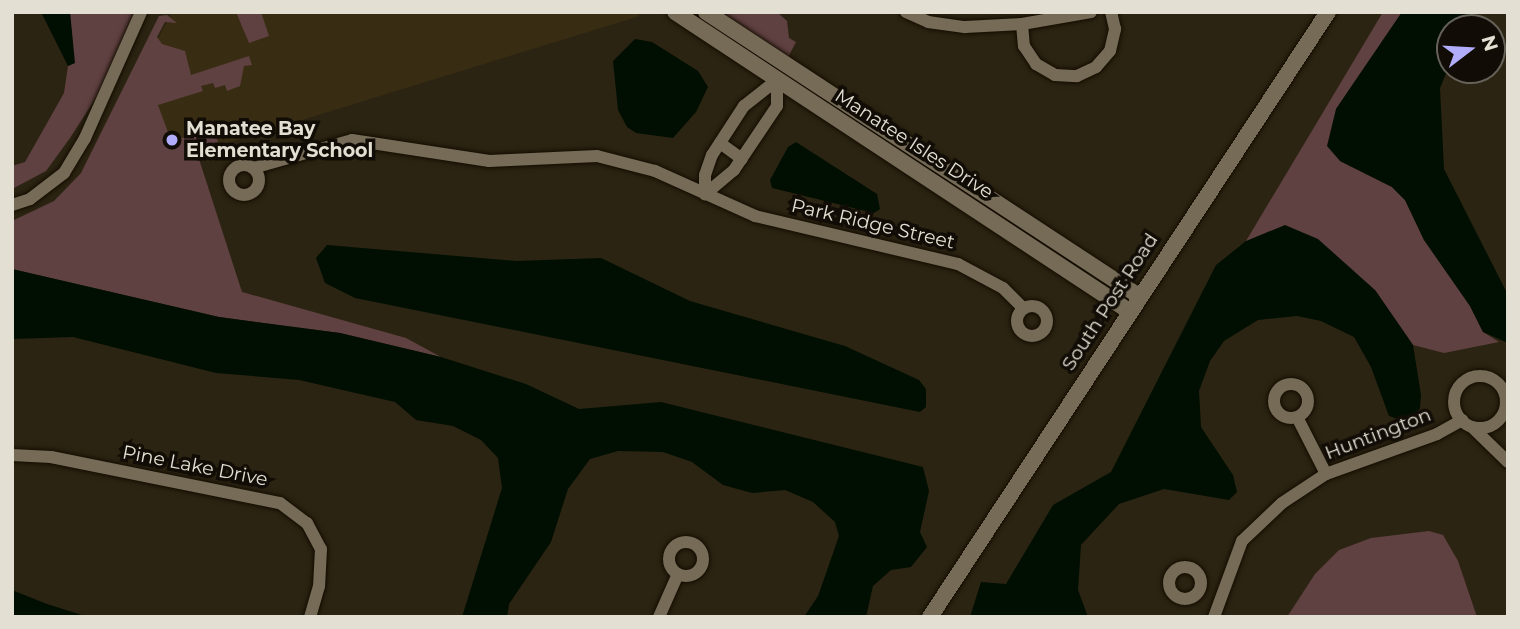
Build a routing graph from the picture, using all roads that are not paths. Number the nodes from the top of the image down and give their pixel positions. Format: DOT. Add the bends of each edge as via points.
graph roads {
  1 [pos="141,12"];
  2 [pos="675,12"];
  3 [pos="706,12"];
  4 [pos="906,12"];
  5 [pos="1091,12"];
  6 [pos="1111,12"];
  7 [pos="1328,12"];
  8 [pos="1022,24"];
  9 [pos="785,63"];
  10 [pos="777,80"];
  11 [pos="720,143"];
  12 [pos="742,159"];
  13 [pos="253,168"];
  14 [pos="705,194"];
  15 [pos="12,205"];
  16 [pos="1139,296"];
  17 [pos="1023,308"];
  18 [pos="1129,310"];
  19 [pos="1505,388"];
  20 [pos="1503,415"];
  21 [pos="1297,417"];
  22 [pos="1466,424"];
  23 [pos="1508,432"];
  24 [pos="12,455"];
  25 [pos="1508,462"];
  26 [pos="1326,474"];
  27 [pos="678,574"];
  28 [pos="1200,586"];
  29 [pos="1223,593"];
  30 [pos="310,617"];
  31 [pos="659,617"];
  32 [pos="930,617"];
  33 [pos="1214,617"];
  1 -- 15 [label="street" via="85,138 64,173 30,199"];
  2 -- 10 [label="street, Manatee Isles Drive"];
  3 -- 9 [label="street, Manatee Isles Drive"];
  4 -- 8 [label="street" via="928,22 965,27"];
  5 -- 8 [label="street"];
  6 -- 8 [label="street" via="1115,29 1110,51 1096,67 1076,76 1055,75 1036,64 1024,46"];
  7 -- 16 [label="street, South Post Road"];
  9 -- 10 [label="street"];
  9 -- 16 [label="street, Manatee Isles Drive"];
  10 -- 11 [label="street" via="744,106"];
  10 -- 12 [label="street" via="777,106"];
  10 -- 18 [label="street, Manatee Isles Drive"];
  11 -- 12 [label="street"];
  11 -- 14 [label="street" via="705,175"];
  12 -- 14 [label="street" via="723,183"];
  13 -- 14 [label="street, Park Ridge Street" via="337,141 369,140 489,161 597,156 655,171"];
  14 -- 17 [label="street, Park Ridge Street" via="755,216 958,264 1003,288"];
  16 -- 18 [label="street, South Post Road"];
  18 -- 32 [label="street, South Post Road"];
  19 -- 20 [label="street"];
  19 -- 22 [label="street" via="1489,378 1465,382 1455,402"];
  20 -- 22 [label="street" via="1488,427"];
  20 -- 23 [label="street"];
  21 -- 26 [label="street"];
  22 -- 25 [label="street"];
  22 -- 26 [label="street, Huntington"];
  24 -- 30 [label="street, Pine Lake Drive" via="51,457 280,503 307,523 321,549 319,586"];
  26 -- 29 [label="street, Huntington" via="1282,503 1242,541"];
  27 -- 31 [label="street"];
  28 -- 29 [label="street"];
  29 -- 33 [label="street, Huntington"];
}
